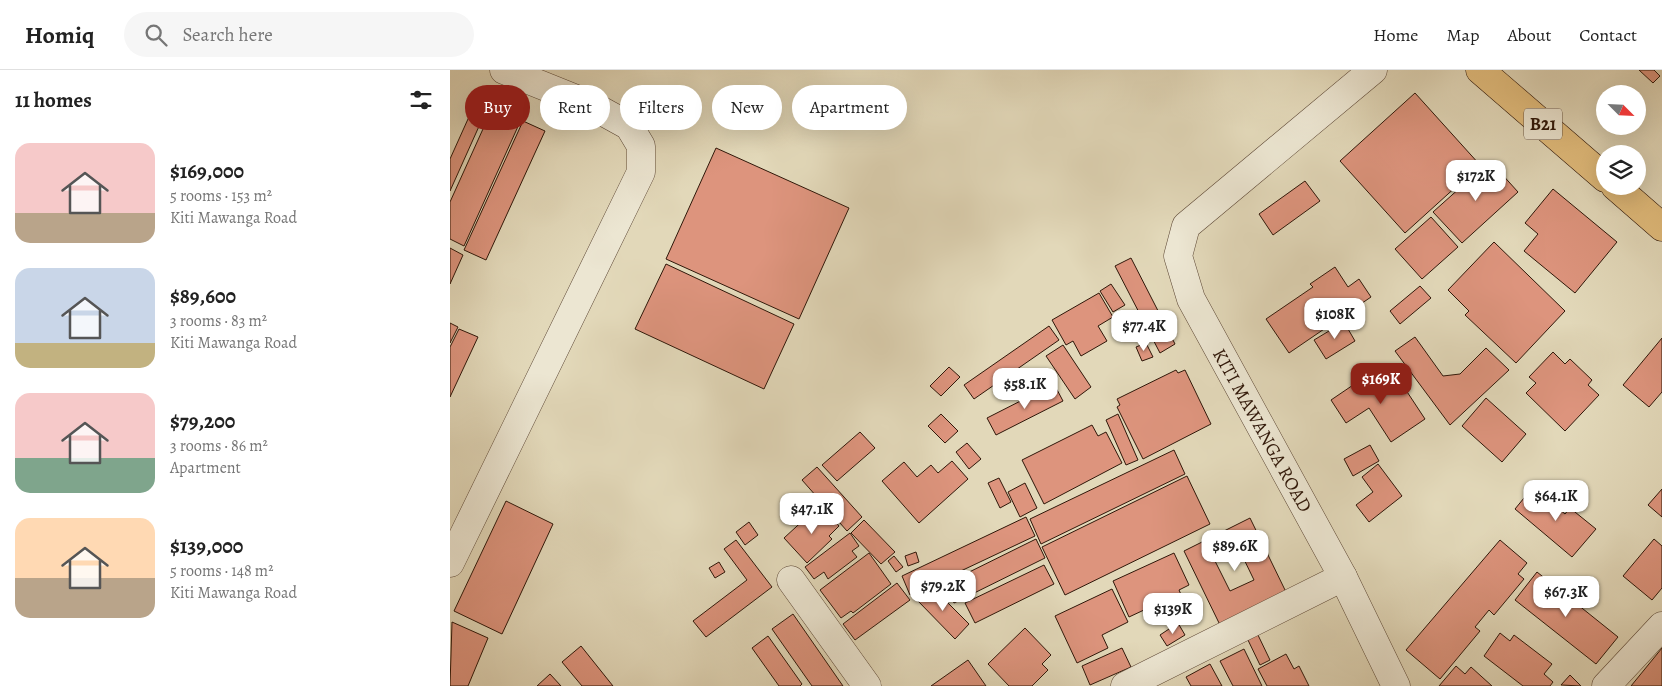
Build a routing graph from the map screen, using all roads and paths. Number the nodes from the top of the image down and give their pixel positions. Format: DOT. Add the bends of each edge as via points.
graph roads {
  1 [pos="504,70"];
  2 [pos="1373,70"];
  3 [pos="1480,70"];
  4 [pos="1596,170"];
  5 [pos="1625,195"];
  6 [pos="1662,227"];
  7 [pos="450,563"];
  8 [pos="1343,577"];
  9 [pos="791,580"];
  10 [pos="1662,626"];
  11 [pos="866,686"];
  12 [pos="1125,686"];
  13 [pos="1396,686"];
  14 [pos="1606,686"];
  1 -- 7 [label="street" via="591,105 629,126 641,146 641,172"];
  2 -- 8 [label="street, KITI MAWANGA ROAD" via="1186,226 1178,256 1191,299"];
  3 -- 4 [label="highway, B21"];
  5 -- 6 [label="highway"];
  8 -- 12 [label="street"];
  8 -- 13 [label="street, KITI MAWANGA ROAD"];
  9 -- 11 [label="street"];
  10 -- 14 [label="street"];
}
